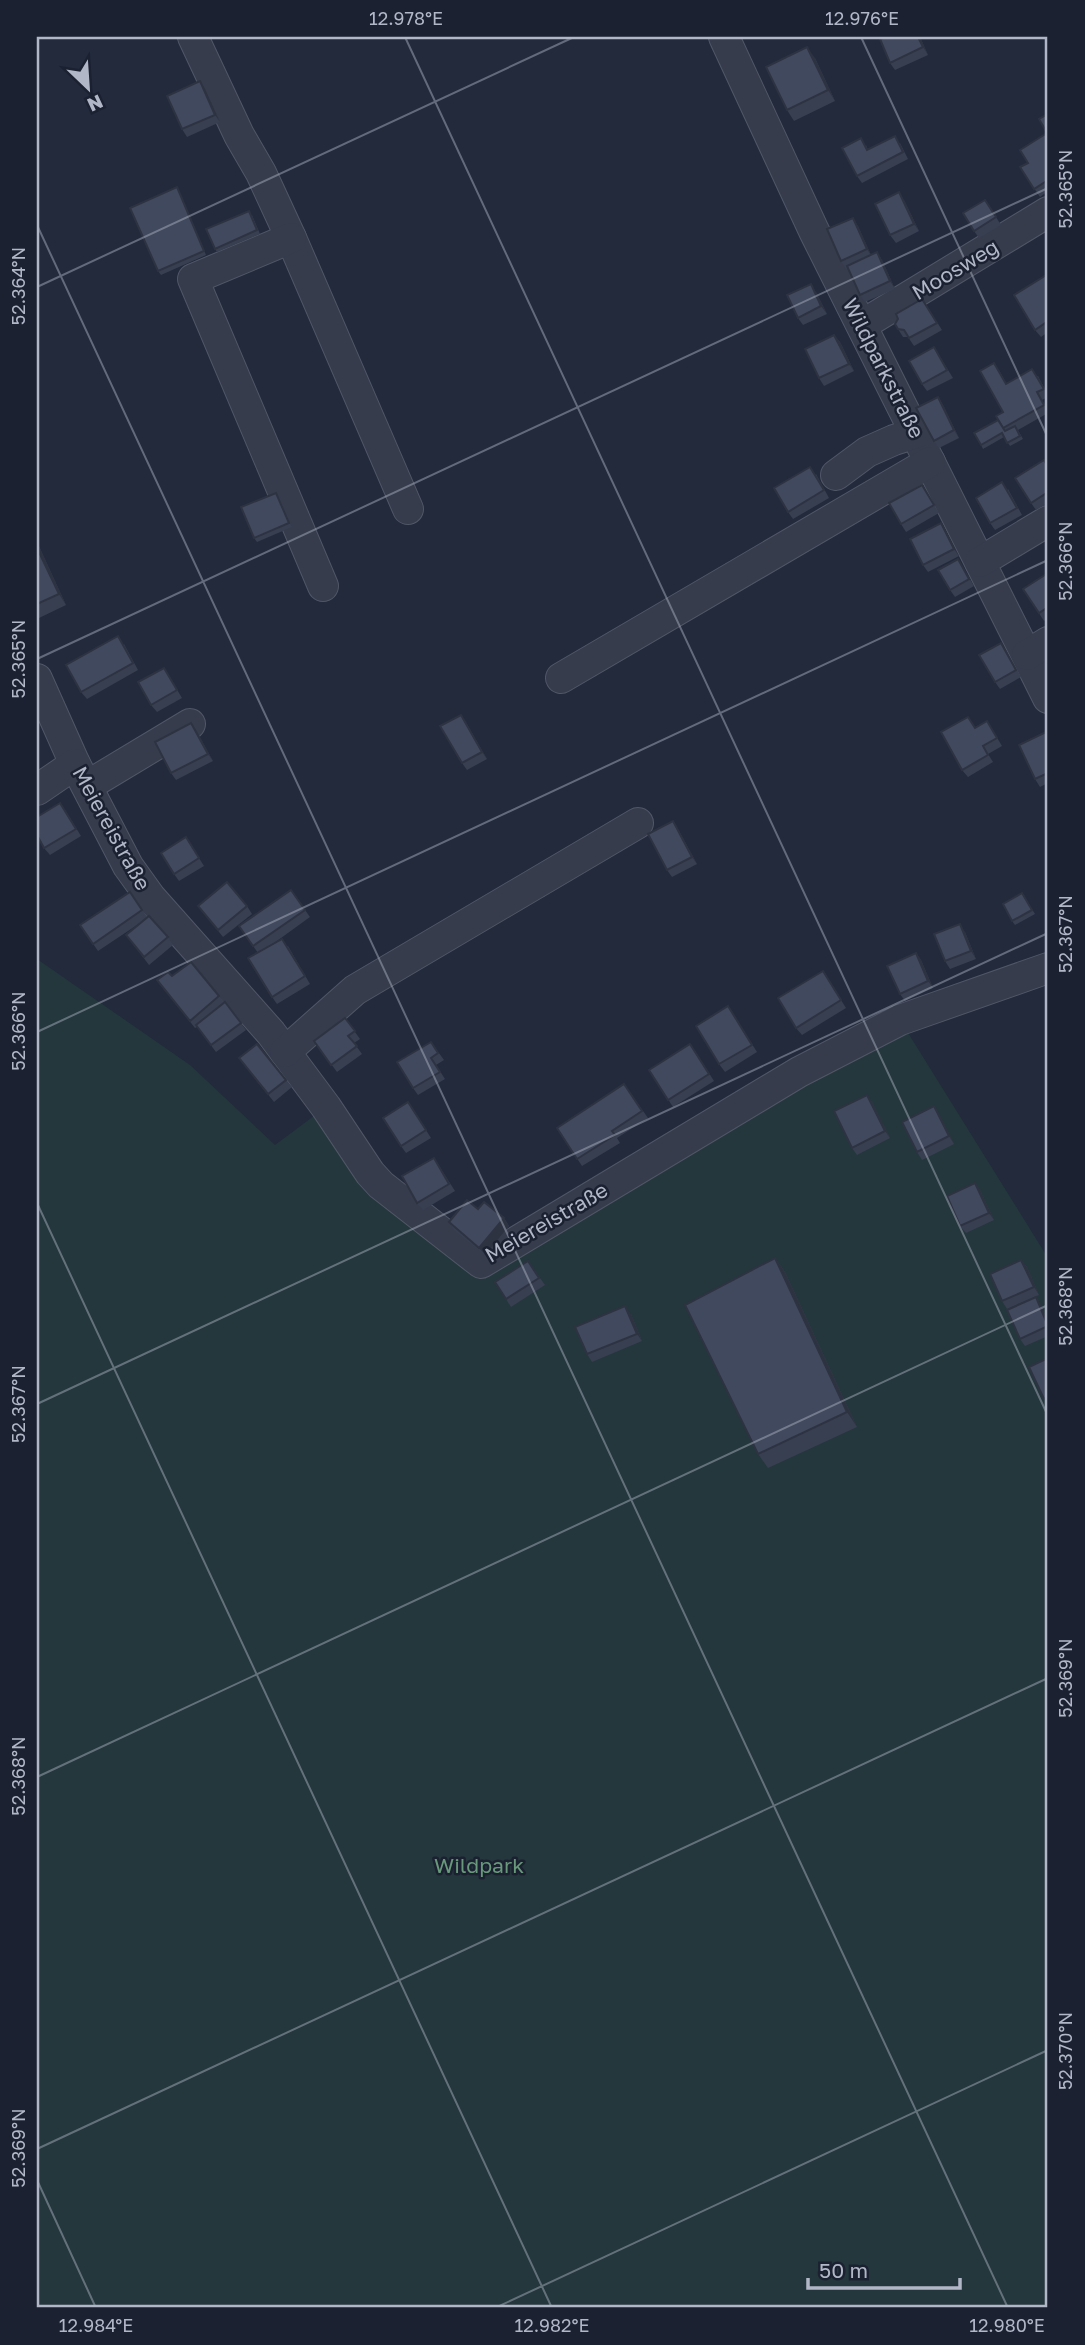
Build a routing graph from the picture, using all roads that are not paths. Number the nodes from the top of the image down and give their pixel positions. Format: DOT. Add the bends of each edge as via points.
graph roads {
  1 [pos="193,37"];
  2 [pos="724,37"];
  3 [pos="1048,212"];
  4 [pos="291,238"];
  5 [pos="862,325"];
  6 [pos="916,433"];
  7 [pos="930,462"];
  8 [pos="836,475"];
  9 [pos="408,509"];
  10 [pos="1048,521"];
  11 [pos="980,562"];
  12 [pos="323,586"];
  13 [pos="1038,648"];
  14 [pos="561,678"];
  15 [pos="37,679"];
  16 [pos="1048,698"];
  17 [pos="190,724"];
  18 [pos="81,775"];
  19 [pos="37,790"];
  20 [pos="639,823"];
  21 [pos="1048,968"];
  22 [pos="285,1052"];
  1 -- 4 [label="street"];
  2 -- 5 [label="street, Wildparkstraße"];
  3 -- 5 [label="street, Moosweg"];
  4 -- 9 [label="street"];
  4 -- 12 [label="street" via="193,279"];
  5 -- 6 [label="street, Wildparkstraße"];
  6 -- 7 [label="street, Wildparkstraße"];
  6 -- 8 [label="street" via="867,452"];
  7 -- 11 [label="street, Wildparkstraße"];
  7 -- 14 [label="street"];
  10 -- 11 [label="street"];
  11 -- 13 [label="street, Wildparkstraße"];
  13 -- 16 [label="street, Wildparkstraße"];
  15 -- 18 [label="street, Meiereistraße"];
  17 -- 18 [label="street"];
  18 -- 19 [label="street"];
  18 -- 22 [label="street, Meiereistraße" via="128,866 151,898"];
  20 -- 22 [label="street" via="355,989"];
  21 -- 22 [label="street, Meiereistraße" via="900,1020 799,1072 481,1263 381,1185"];
}
